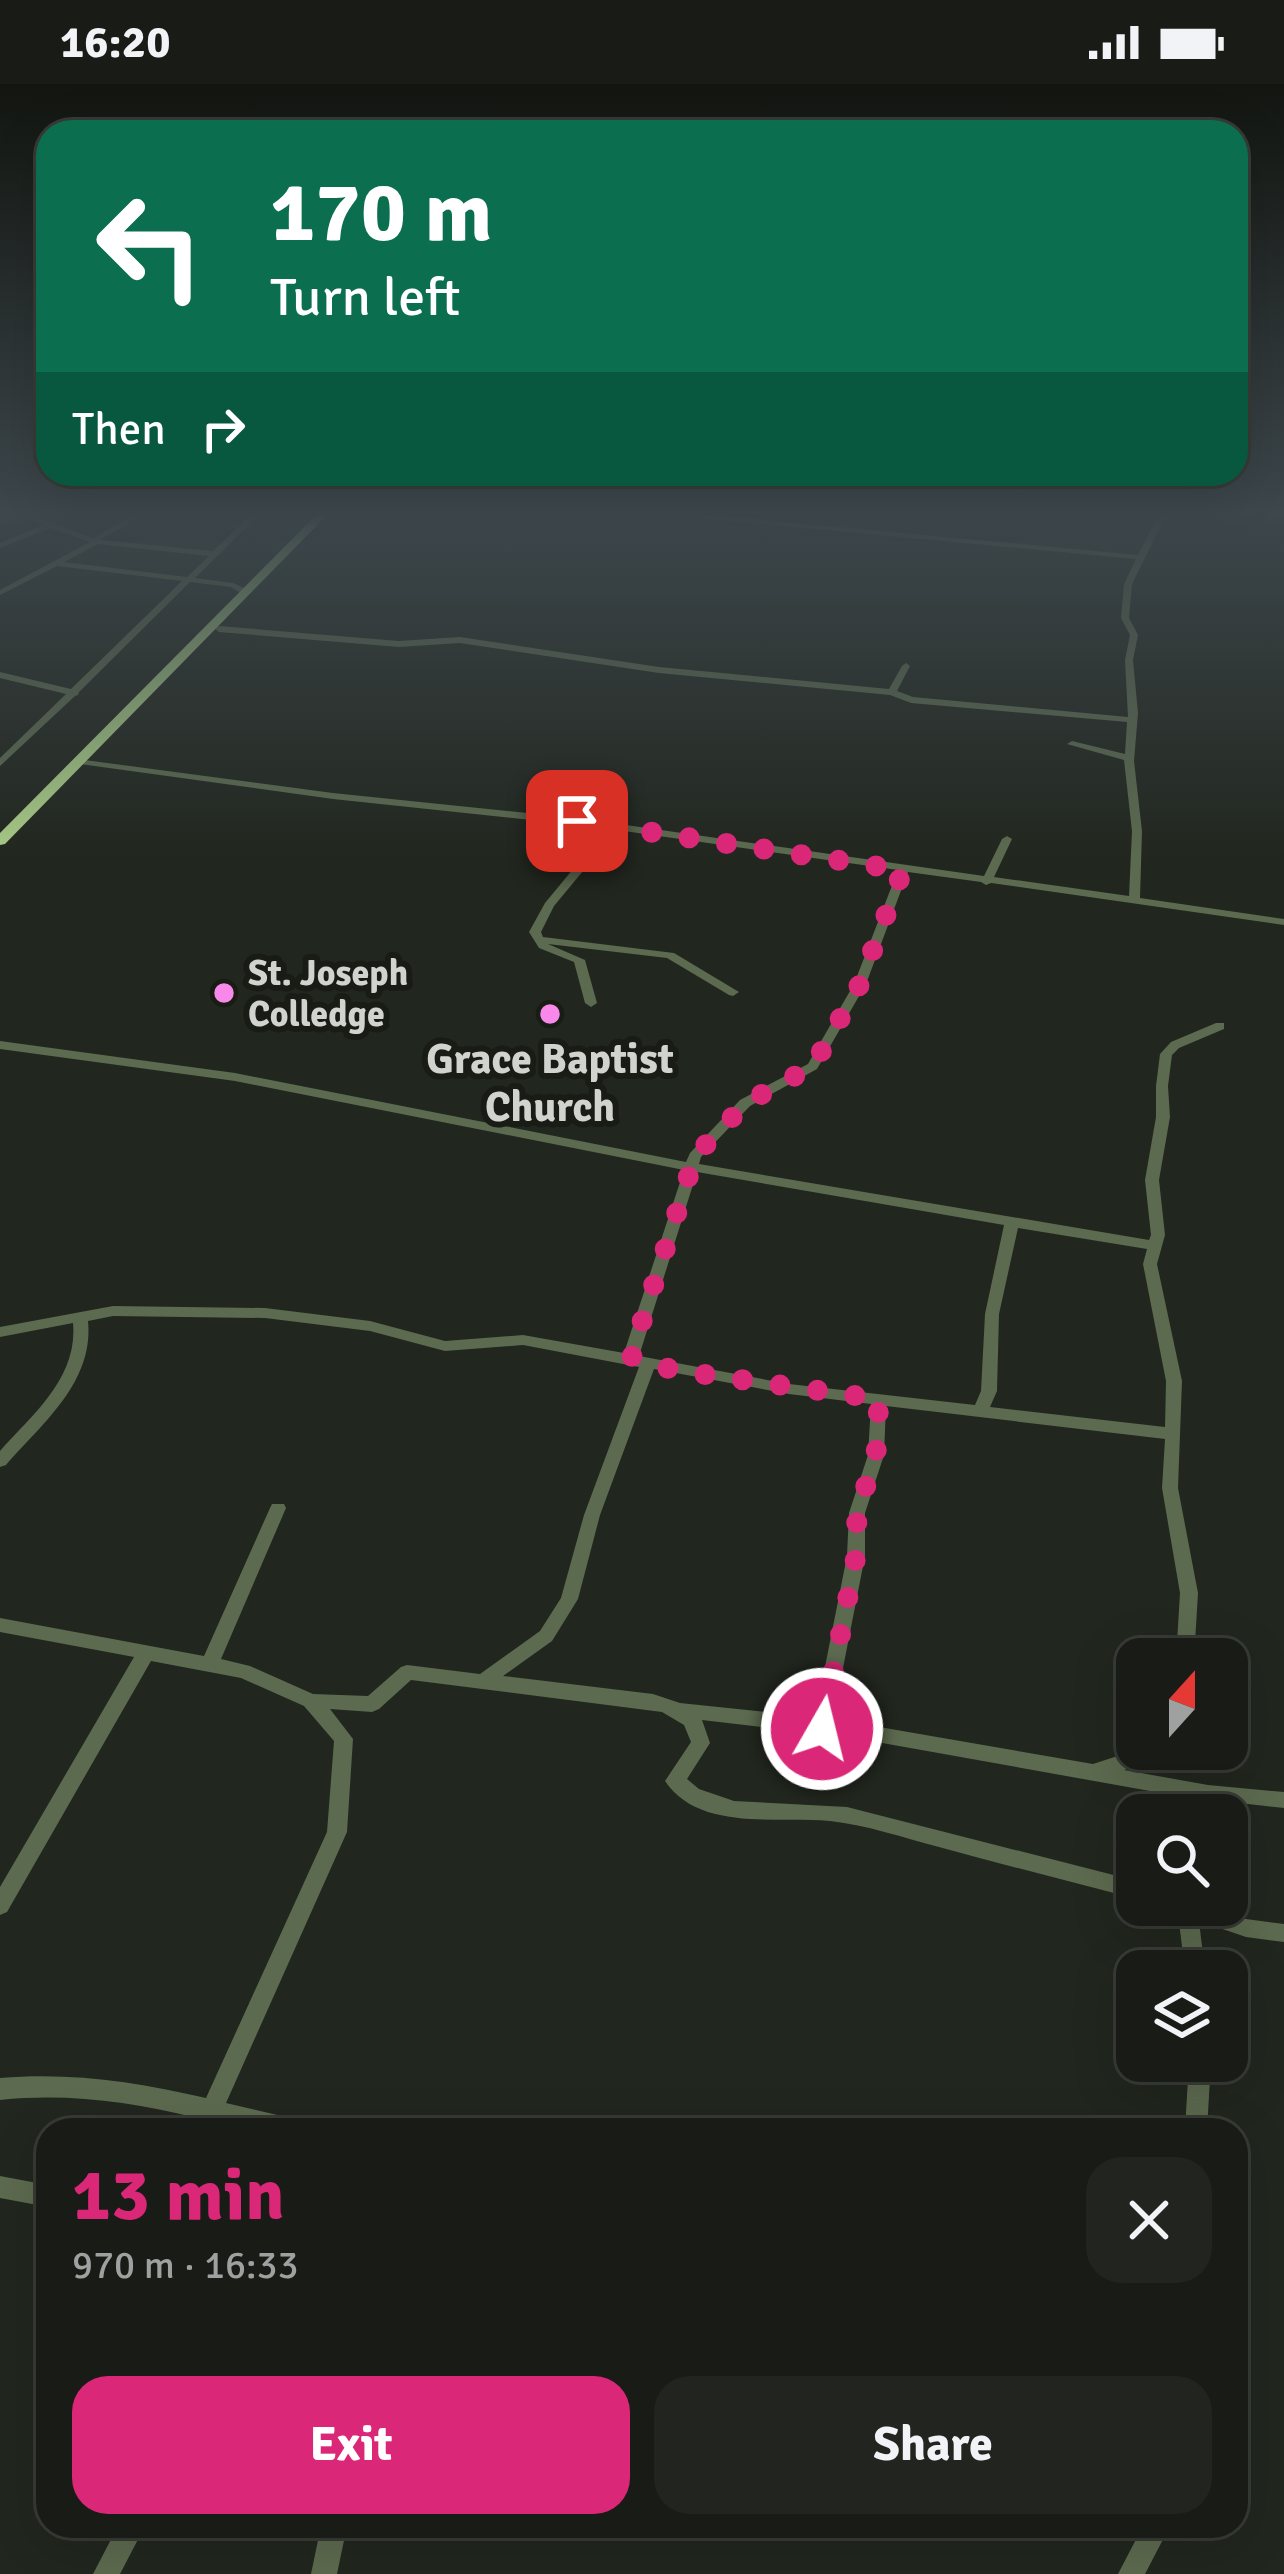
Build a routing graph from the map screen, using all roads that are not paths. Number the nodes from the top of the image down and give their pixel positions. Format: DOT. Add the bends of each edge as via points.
graph roads {
  1 [pos="138,631"];
  2 [pos="207,631"];
  3 [pos="255,631"];
  4 [pos="1132,631"];
  5 [pos="906,666"];
  6 [pos="0,675"];
  7 [pos="892,692"];
  8 [pos="75,693"];
  9 [pos="1132,720"];
  10 [pos="0,740"];
  11 [pos="22,742"];
  12 [pos="1072,744"];
  13 [pos="1129,758"];
  14 [pos="80,761"];
  15 [pos="0,763"];
  16 [pos="615,826"];
  17 [pos="1007,839"];
  18 [pos="0,841"];
  19 [pos="903,870"];
  20 [pos="986,882"];
  21 [pos="1134,902"];
  22 [pos="1284,922"];
  23 [pos="534,938"];
  24 [pos="733,992"];
  25 [pos="591,1003"];
  26 [pos="1220,1026"];
  27 [pos="0,1045"];
  28 [pos="693,1164"];
  29 [pos="1012,1223"];
  30 [pos="1156,1246"];
  31 [pos="80,1320"];
  32 [pos="0,1332"];
  33 [pos="639,1360"];
  34 [pos="879,1399"];
  35 [pos="980,1412"];
  36 [pos="1173,1434"];
  37 [pos="0,1461"];
  38 [pos="278,1508"];
  39 [pos="0,1625"];
  40 [pos="1187,1638"];
  41 [pos="146,1653"];
  42 [pos="209,1665"];
  43 [pos="482,1682"];
  44 [pos="311,1701"];
  45 [pos="681,1710"];
  46 [pos="822,1729"];
  47 [pos="1116,1764"];
  48 [pos="1092,1772"];
  49 [pos="1155,1783"];
  50 [pos="1164,1794"];
  51 [pos="1284,1800"];
  52 [pos="1116,1884"];
  53 [pos="0,1906"];
  54 [pos="1248,1924"];
  55 [pos="1284,1934"];
  56 [pos="1199,2082"];
  57 [pos="0,2089"];
  58 [pos="194,2118"];
  59 [pos="209,2118"];
  60 [pos="1197,2118"];
  61 [pos="0,2187"];
  62 [pos="36,2194"];
  63 [pos="126,2538"];
  64 [pos="331,2538"];
  65 [pos="1150,2538"];
  66 [pos="106,2574"];
  67 [pos="324,2574"];
  68 [pos="1131,2574"];
  1 -- 8 [label="street"];
  2 -- 14 [label="highway"];
  3 -- 7 [label="street" via="399,644 460,640 659,670"];
  4 -- 9 [label="street"];
  5 -- 7 [label="street"];
  6 -- 8 [label="street"];
  7 -- 9 [label="street"];
  8 -- 11 [label="street"];
  9 -- 13 [label="street"];
  10 -- 11 [label="street"];
  11 -- 15 [label="street"];
  12 -- 13 [label="street"];
  13 -- 21 [label="street"];
  14 -- 16 [label="street"];
  14 -- 18 [label="highway"];
  16 -- 19 [label="street"];
  16 -- 23 [label="street" via="542,916"];
  17 -- 20 [label="street"];
  19 -- 20 [label="street"];
  19 -- 28 [label="street" via="860,984 813,1066 746,1103"];
  20 -- 21 [label="street"];
  21 -- 22 [label="street"];
  23 -- 24 [label="street" via="670,955"];
  23 -- 25 [label="street" via="579,960"];
  26 -- 30 [label="street" via="1166,1054 1152,1180"];
  27 -- 28 [label="street" via="214,1074"];
  28 -- 29 [label="street"];
  28 -- 33 [label="street"];
  29 -- 30 [label="street"];
  29 -- 35 [label="street"];
  30 -- 36 [label="street" via="1150,1264 1174,1381"];
  31 -- 32 [label="street"];
  31 -- 33 [label="street" via="159,1308 266,1313 446,1346 523,1340"];
  31 -- 37 [label="street" via="75,1370"];
  33 -- 34 [label="street"];
  33 -- 43 [label="street" via="569,1599 546,1636"];
  34 -- 35 [label="street"];
  34 -- 46 [label="street" via="876,1455 857,1513"];
  35 -- 36 [label="street"];
  36 -- 40 [label="street" via="1170,1488 1190,1593"];
  38 -- 42 [label="street"];
  39 -- 41 [label="street"];
  41 -- 42 [label="street"];
  41 -- 53 [label="street"];
  42 -- 44 [label="street" via="259,1675"];
  43 -- 44 [label="street" via="407,1672 372,1704"];
  43 -- 45 [label="street"];
  44 -- 59 [label="street" via="344,1738 337,1832"];
  45 -- 46 [label="street"];
  45 -- 52 [label="street" via="699,1729 700,1743 676,1776 687,1791 747,1810 847,1815"];
  46 -- 48 [label="street"];
  47 -- 48 [label="street"];
  48 -- 49 [label="street"];
  49 -- 50 [label="street"];
  49 -- 51 [label="street"];
  54 -- 55 [label="street"];
  56 -- 60 [label="street"];
  57 -- 58 [label="street" via="109,2091"];
  61 -- 62 [label="street"];
  63 -- 66 [label="street"];
  64 -- 67 [label="street"];
  65 -- 68 [label="street"];
}
